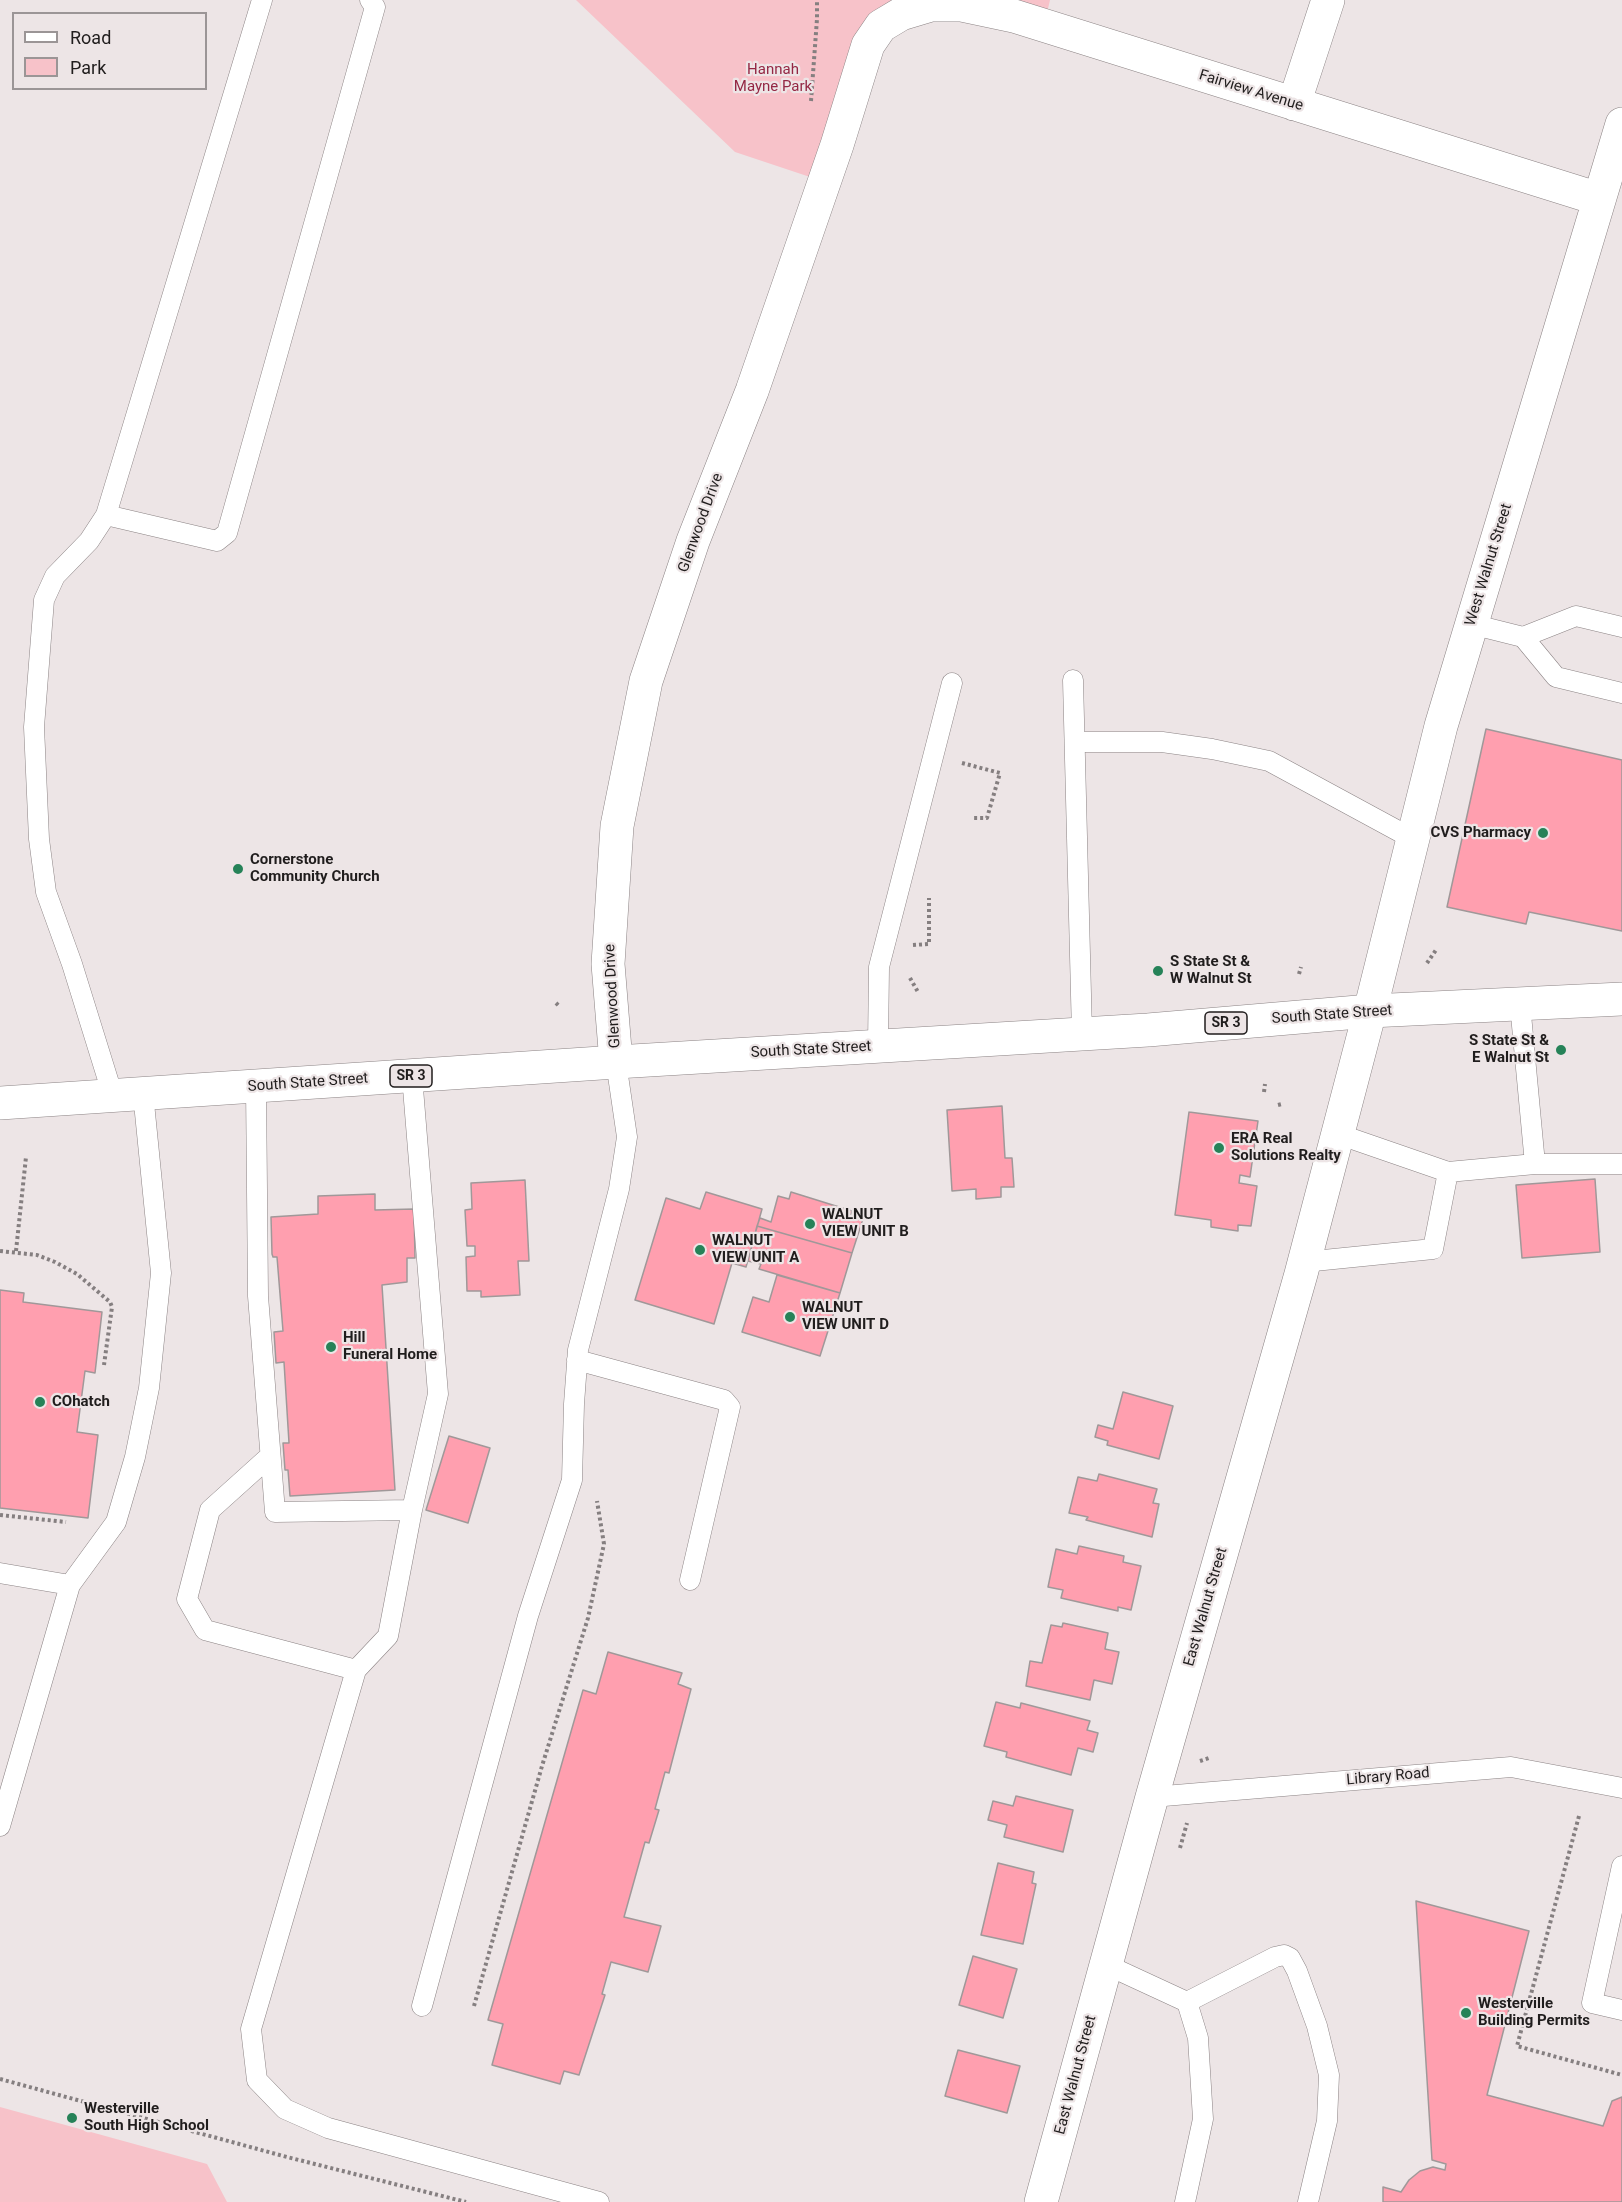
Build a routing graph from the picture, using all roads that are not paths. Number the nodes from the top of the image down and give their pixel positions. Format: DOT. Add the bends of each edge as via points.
graph roads {
  1 [pos="262,0"];
  2 [pos="370,0"];
  3 [pos="1328,0"];
  4 [pos="901,14"];
  5 [pos="1294,104"];
  6 [pos="1622,124"];
  7 [pos="1599,199"];
  8 [pos="106,516"];
  9 [pos="1471,624"];
  10 [pos="1622,627"];
  11 [pos="1523,637"];
  12 [pos="1073,680"];
  13 [pos="952,683"];
  14 [pos="1622,693"];
  15 [pos="1075,742"];
  16 [pos="1413,839"];
  17 [pos="1622,999"];
  18 [pos="1520,1004"];
  19 [pos="1370,1011"];
  20 [pos="1083,1034"];
  21 [pos="878,1046"];
  22 [pos="616,1062"];
  23 [pos="411,1076"];
  24 [pos="256,1086"];
  25 [pos="128,1094"];
  26 [pos="0,1103"];
  27 [pos="1338,1134"];
  28 [pos="1534,1164"];
  29 [pos="1622,1164"];
  30 [pos="1448,1172"];
  31 [pos="1304,1262"];
  32 [pos="577,1360"];
  33 [pos="270,1456"];
  34 [pos="412,1510"];
  35 [pos="0,1573"];
  36 [pos="690,1580"];
  37 [pos="69,1585"];
  38 [pos="356,1670"];
  39 [pos="1622,1788"];
  40 [pos="1152,1797"];
  41 [pos="0,1826"];
  42 [pos="1622,1866"];
  43 [pos="1618,1908"];
  44 [pos="1107,1965"];
  45 [pos="1187,2002"];
  46 [pos="422,2006"];
  47 [pos="1622,2010"];
  48 [pos="599,2202"];
  49 [pos="1041,2202"];
  50 [pos="1185,2202"];
  51 [pos="1308,2202"];
  1 -- 8 [label="lane"];
  2 -- 8 [label="lane" via="375,7 227,533 217,541"];
  3 -- 5 [label="street"];
  4 -- 5 [label="street, Fairview Avenue" via="931,4 962,5 1014,16"];
  4 -- 22 [label="street, Glenwood Drive" via="881,26 868,45 752,391 693,541 646,681 617,826 608,964"];
  5 -- 7 [label="street, Fairview Avenue"];
  6 -- 7 [label="street, West Walnut Street"];
  7 -- 9 [label="street, West Walnut Street"];
  8 -- 25 [label="lane" via="89,541 55,576 44,600 34,727 39,839 46,892"];
  9 -- 11 [label="lane"];
  9 -- 16 [label="street, West Walnut Street"];
  10 -- 11 [label="lane" via="1576,616"];
  11 -- 14 [label="lane" via="1556,677"];
  12 -- 15 [label="lane"];
  13 -- 21 [label="lane" via="879,967"];
  15 -- 16 [label="lane" via="1162,742 1269,761"];
  15 -- 20 [label="lane"];
  16 -- 19 [label="street, West Walnut Street"];
  17 -- 18 [label="street, South State Street / SR 3"];
  18 -- 19 [label="street, South State Street / SR 3"];
  18 -- 28 [label="lane"];
  19 -- 20 [label="street, South State Street / SR 3"];
  19 -- 27 [label="street, East Walnut Street"];
  20 -- 21 [label="street, South State Street / SR 3"];
  21 -- 22 [label="street, South State Street / SR 3"];
  22 -- 23 [label="street, South State Street / SR 3"];
  22 -- 32 [label="lane" via="627,1137 619,1189"];
  23 -- 24 [label="street, South State Street / SR 3"];
  23 -- 34 [label="lane" via="438,1394"];
  24 -- 25 [label="street, South State Street / SR 3"];
  24 -- 33 [label="lane" via="258,1296"];
  25 -- 26 [label="street, South State Street / SR 3"];
  25 -- 37 [label="lane" via="161,1272 149,1388 116,1522"];
  27 -- 30 [label="lane"];
  27 -- 31 [label="street, East Walnut Street"];
  28 -- 29 [label="lane"];
  28 -- 30 [label="lane"];
  30 -- 31 [label="lane" via="1433,1249"];
  31 -- 40 [label="street, East Walnut Street"];
  32 -- 36 [label="lane" via="724,1400 730,1407"];
  32 -- 46 [label="lane" via="572,1479 528,1616"];
  33 -- 34 [label="lane" via="275,1512"];
  33 -- 38 [label="lane" via="210,1510 187,1599 205,1630"];
  34 -- 38 [label="lane" via="388,1636"];
  35 -- 37 [label="lane"];
  37 -- 41 [label="lane"];
  38 -- 48 [label="lane" via="251,2029 257,2080 285,2109 328,2128"];
  39 -- 40 [label="lane, Library Road" via="1511,1767"];
  40 -- 44 [label="street, East Walnut Street"];
  42 -- 43 [label="lane"];
  43 -- 47 [label="lane" via="1592,2003"];
  44 -- 45 [label="lane"];
  44 -- 49 [label="street, East Walnut Street"];
  45 -- 50 [label="lane" via="1198,2038 1203,2120"];
  45 -- 51 [label="lane" via="1275,1957 1290,1958 1317,2026 1329,2075 1327,2121"];
}
